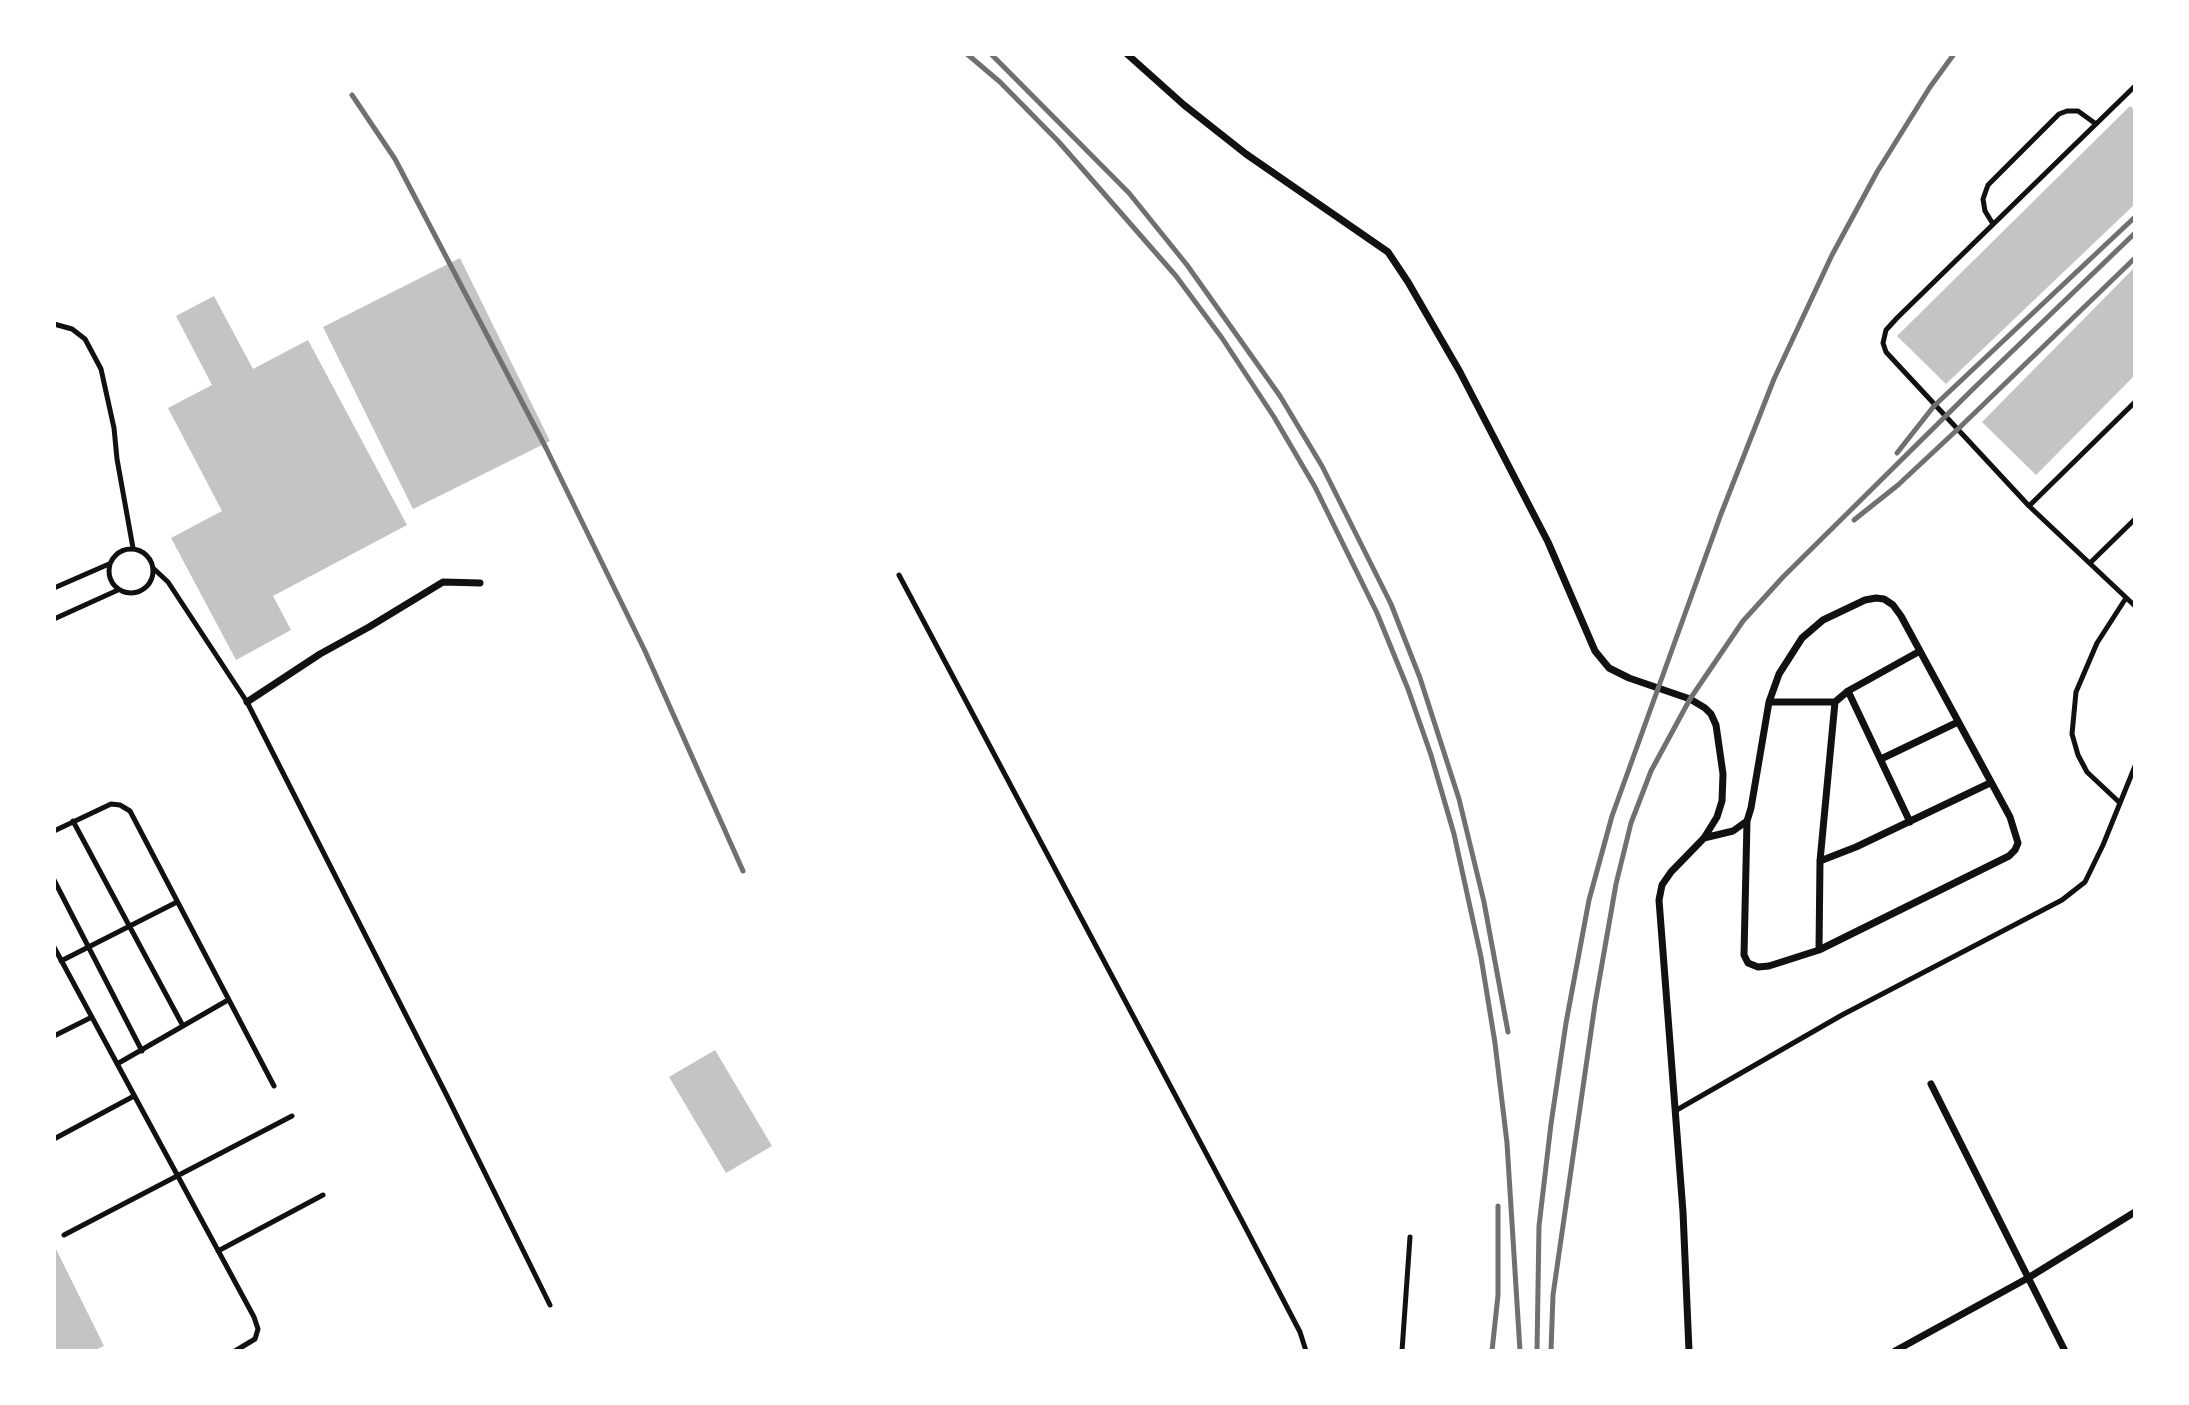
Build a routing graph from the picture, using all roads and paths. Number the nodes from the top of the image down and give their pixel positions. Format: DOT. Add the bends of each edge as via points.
graph roads {
  1 [pos="1127,54"];
  2 [pos="2134,88"];
  3 [pos="2096,124"];
  4 [pos="1993,224"];
  5 [pos="54,324"];
  6 [pos="2135,402"];
  7 [pos="2029,506"];
  8 [pos="2135,519"];
  9 [pos="133,548"];
  10 [pos="2090,563"];
  11 [pos="109,564"];
  12 [pos="153,568"];
  13 [pos="899,575"];
  14 [pos="480,583"];
  15 [pos="54,588"];
  16 [pos="118,590"];
  17 [pos="2126,598"];
  18 [pos="2135,606"];
  19 [pos="54,619"];
  20 [pos="1920,651"];
  21 [pos="1848,691"];
  22 [pos="247,702"];
  23 [pos="1769,702"];
  24 [pos="1835,702"];
  25 [pos="1958,722"];
  26 [pos="1881,759"];
  27 [pos="2135,766"];
  28 [pos="1990,783"];
  29 [pos="2120,803"];
  30 [pos="73,821"];
  31 [pos="1747,821"];
  32 [pos="1910,822"];
  33 [pos="54,831"];
  34 [pos="1704,838"];
  35 [pos="1820,861"];
  36 [pos="54,880"];
  37 [pos="177,902"];
  38 [pos="131,926"];
  39 [pos="54,947"];
  40 [pos="90,947"];
  41 [pos="1819,950"];
  42 [pos="61,961"];
  43 [pos="228,1000"];
  44 [pos="92,1017"];
  45 [pos="183,1026"];
  46 [pos="54,1036"];
  47 [pos="142,1051"];
  48 [pos="117,1064"];
  49 [pos="1931,1084"];
  50 [pos="274,1086"];
  51 [pos="134,1096"];
  52 [pos="1675,1111"];
  53 [pos="292,1116"];
  54 [pos="54,1139"];
  55 [pos="178,1176"];
  56 [pos="323,1195"];
  57 [pos="2135,1212"];
  58 [pos="64,1235"];
  59 [pos="1410,1237"];
  60 [pos="218,1251"];
  61 [pos="2028,1278"];
  62 [pos="550,1305"];
  63 [pos="235,1351"];
  64 [pos="1306,1351"];
  65 [pos="1402,1351"];
  66 [pos="1689,1351"];
  67 [pos="1895,1351"];
  68 [pos="2065,1351"];
  1 -- 34 [label="street" via="1246,154 1388,252 1461,372 1548,542 1595,651 1619,673 1690,699 1711,714 1723,774 1722,801"];
  2 -- 3 [label="lane"];
  3 -- 4 [label="lane"];
  3 -- 4 [label="lane" via="2078,111 2059,114 1988,185 1983,200"];
  4 -- 7 [label="lane" via="1898,317 1886,330 1883,343 1894,361"];
  5 -- 9 [label="lane" via="85,339 102,369"];
  6 -- 7 [label="lane"];
  7 -- 10 [label="lane"];
  8 -- 10 [label="lane"];
  9 -- 11 [label="lane" via="119,552"];
  9 -- 12 [label="lane" via="146,555"];
  10 -- 17 [label="lane"];
  11 -- 15 [label="lane"];
  11 -- 16 [label="lane" via="109,579"];
  12 -- 16 [label="lane" via="150,582 139,592"];
  12 -- 22 [label="lane" via="168,582"];
  13 -- 64 [label="lane" via="1241,1219"];
  14 -- 22 [label="street" via="443,582"];
  16 -- 19 [label="lane"];
  17 -- 18 [label="lane"];
  17 -- 29 [label="lane" via="2097,643 2076,692 2072,734 2087,772"];
  20 -- 21 [label="street"];
  20 -- 23 [label="street" via="1893,605 1884,599 1865,600 1823,620 1802,638 1779,674"];
  20 -- 25 [label="street"];
  21 -- 24 [label="street"];
  21 -- 26 [label="street"];
  22 -- 62 [label="lane"];
  23 -- 24 [label="street"];
  23 -- 31 [label="street"];
  24 -- 35 [label="street"];
  25 -- 26 [label="street"];
  25 -- 28 [label="street"];
  26 -- 32 [label="street"];
  27 -- 29 [label="lane"];
  28 -- 32 [label="street"];
  28 -- 41 [label="street" via="2016,831 2018,843 2009,856"];
  29 -- 52 [label="lane" via="2085,882 2062,900"];
  30 -- 33 [label="lane"];
  30 -- 37 [label="lane" via="111,804 130,811"];
  30 -- 38 [label="lane"];
  31 -- 34 [label="street" via="1733,831"];
  31 -- 41 [label="street" via="1743,938 1748,963 1769,966"];
  32 -- 35 [label="street"];
  34 -- 52 [label="street" via="1671,872 1659,900"];
  35 -- 41 [label="street"];
  36 -- 40 [label="lane"];
  37 -- 38 [label="lane"];
  37 -- 43 [label="lane"];
  38 -- 40 [label="lane"];
  38 -- 45 [label="lane"];
  39 -- 42 [label="lane"];
  40 -- 42 [label="lane"];
  40 -- 47 [label="lane"];
  42 -- 44 [label="lane"];
  43 -- 45 [label="lane"];
  43 -- 50 [label="lane"];
  44 -- 46 [label="lane"];
  44 -- 48 [label="lane"];
  45 -- 47 [label="lane"];
  47 -- 48 [label="lane"];
  48 -- 51 [label="lane"];
  49 -- 61 [label="street"];
  51 -- 54 [label="lane"];
  51 -- 55 [label="lane"];
  52 -- 66 [label="street"];
  53 -- 55 [label="lane"];
  55 -- 58 [label="lane"];
  55 -- 60 [label="lane"];
  56 -- 60 [label="lane"];
  57 -- 61 [label="street"];
  59 -- 65 [label="lane"];
  60 -- 63 [label="lane" via="258,1329 255,1339"];
  61 -- 67 [label="street"];
  61 -- 68 [label="street"];
}
